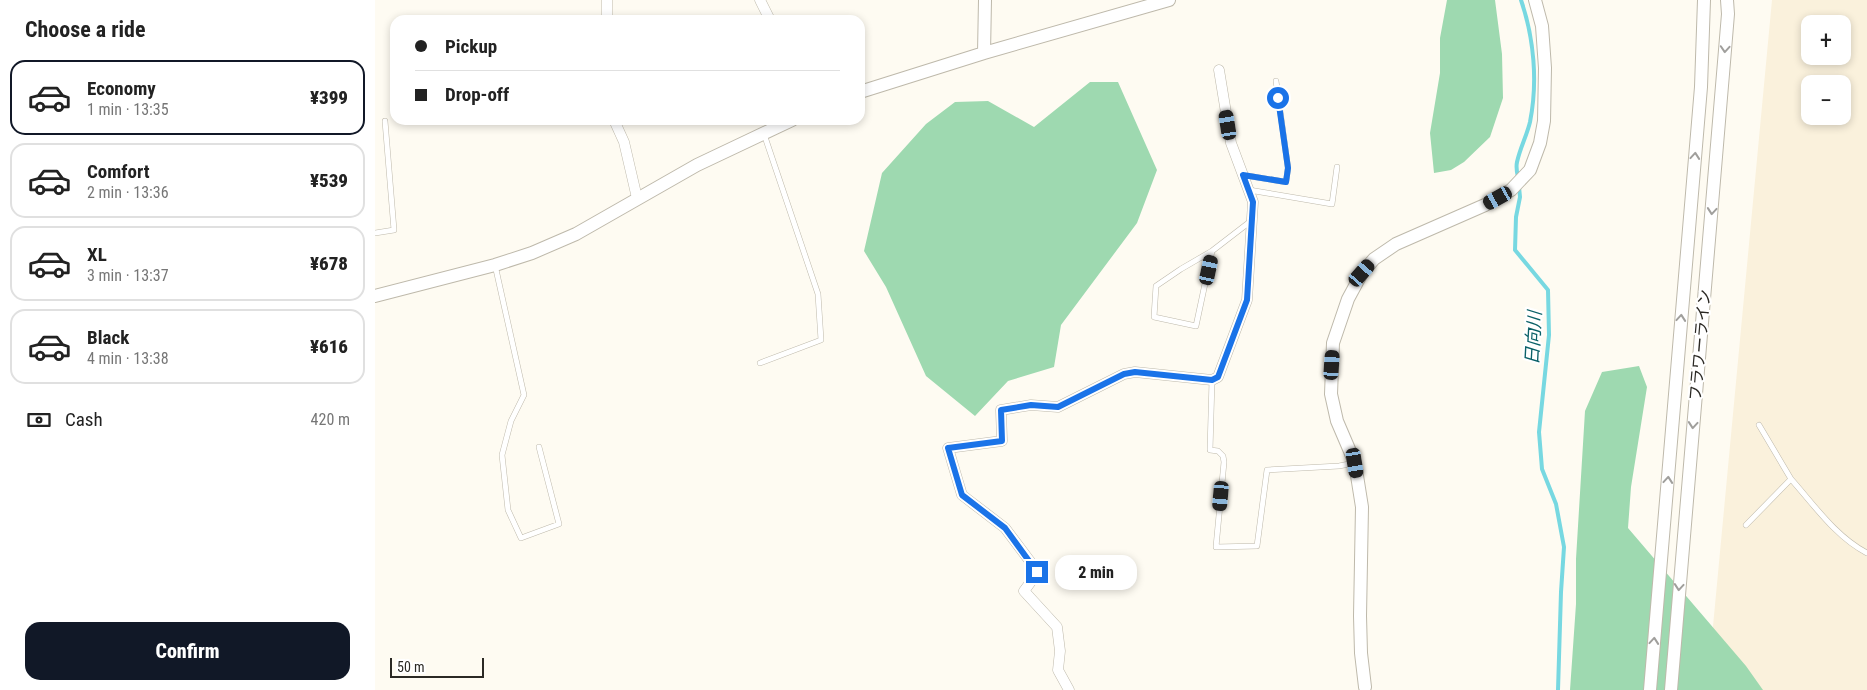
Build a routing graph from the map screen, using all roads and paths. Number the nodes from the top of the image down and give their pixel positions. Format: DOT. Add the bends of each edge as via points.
graph roads {
  1 [pos="607,0"];
  2 [pos="760,0"];
  3 [pos="985,0"];
  4 [pos="1169,0"];
  5 [pos="1535,0"];
  6 [pos="1705,0"];
  7 [pos="1727,0"];
  8 [pos="607,15"];
  9 [pos="768,15"];
  10 [pos="983,53"];
  11 [pos="1219,70"];
  12 [pos="1276,81"];
  13 [pos="865,90"];
  14 [pos="385,121"];
  15 [pos="616,125"];
  16 [pos="781,125"];
  17 [pos="763,133"];
  18 [pos="1337,167"];
  19 [pos="1243,175"];
  20 [pos="1248,190"];
  21 [pos="637,198"];
  22 [pos="1252,220"];
  23 [pos="375,233"];
  24 [pos="1213,251"];
  25 [pos="495,265"];
  26 [pos="375,296"];
  27 [pos="760,363"];
  28 [pos="1212,380"];
  29 [pos="1759,425"];
  30 [pos="539,447"];
  31 [pos="1355,463"];
  32 [pos="1791,479"];
  33 [pos="1746,525"];
  34 [pos="1867,553"];
  35 [pos="1365,687"];
  36 [pos="1069,690"];
  37 [pos="1650,690"];
  38 [pos="1671,690"];
  1 -- 8 [label="street"];
  2 -- 9 [label="street"];
  3 -- 10 [label="street"];
  4 -- 10 [label="street"];
  5 -- 31 [label="street" via="1542,26 1544,121 1531,170 1511,190 1485,205 1396,244 1373,259 1348,299 1333,343 1331,394 1337,420"];
  37 -- 6 [label="street, フラワーライン, one-way" via="1701,86"];
  7 -- 38 [label="street, フラワーライン, one-way"];
  10 -- 13 [label="street"];
  11 -- 19 [label="street" via="1231,143"];
  12 -- 19 [label="lane" via="1288,168 1286,182"];
  14 -- 23 [label="lane" via="394,230"];
  15 -- 21 [label="street" via="624,142"];
  16 -- 17 [label="street"];
  17 -- 21 [label="street"];
  17 -- 27 [label="lane" via="818,294 821,340"];
  18 -- 20 [label="lane" via="1331,204"];
  19 -- 20 [label="street"];
  20 -- 22 [label="street" via="1253,202"];
  21 -- 25 [label="street" via="576,234"];
  22 -- 24 [label="lane"];
  22 -- 28 [label="street" via="1247,300 1218,377"];
  24 -- 24 [label="lane" via="1196,326 1153,318 1156,286"];
  25 -- 26 [label="street"];
  25 -- 30 [label="lane" via="524,396 511,421 502,456 508,510 521,538 559,524"];
  28 -- 31 [label="lane" via="1210,450 1218,451 1224,462 1216,547 1257,546 1267,470"];
  28 -- 36 [label="street" via="1135,372 1124,374 1058,407 1031,405 1001,410 1002,441 948,448 962,495 1005,528 1037,572 1024,591 1057,626 1060,651 1057,670"];
  29 -- 32 [label="lane"];
  31 -- 35 [label="street" via="1361,507 1360,616"];
  32 -- 33 [label="lane"];
  32 -- 34 [label="lane" via="1852,545"];
}
